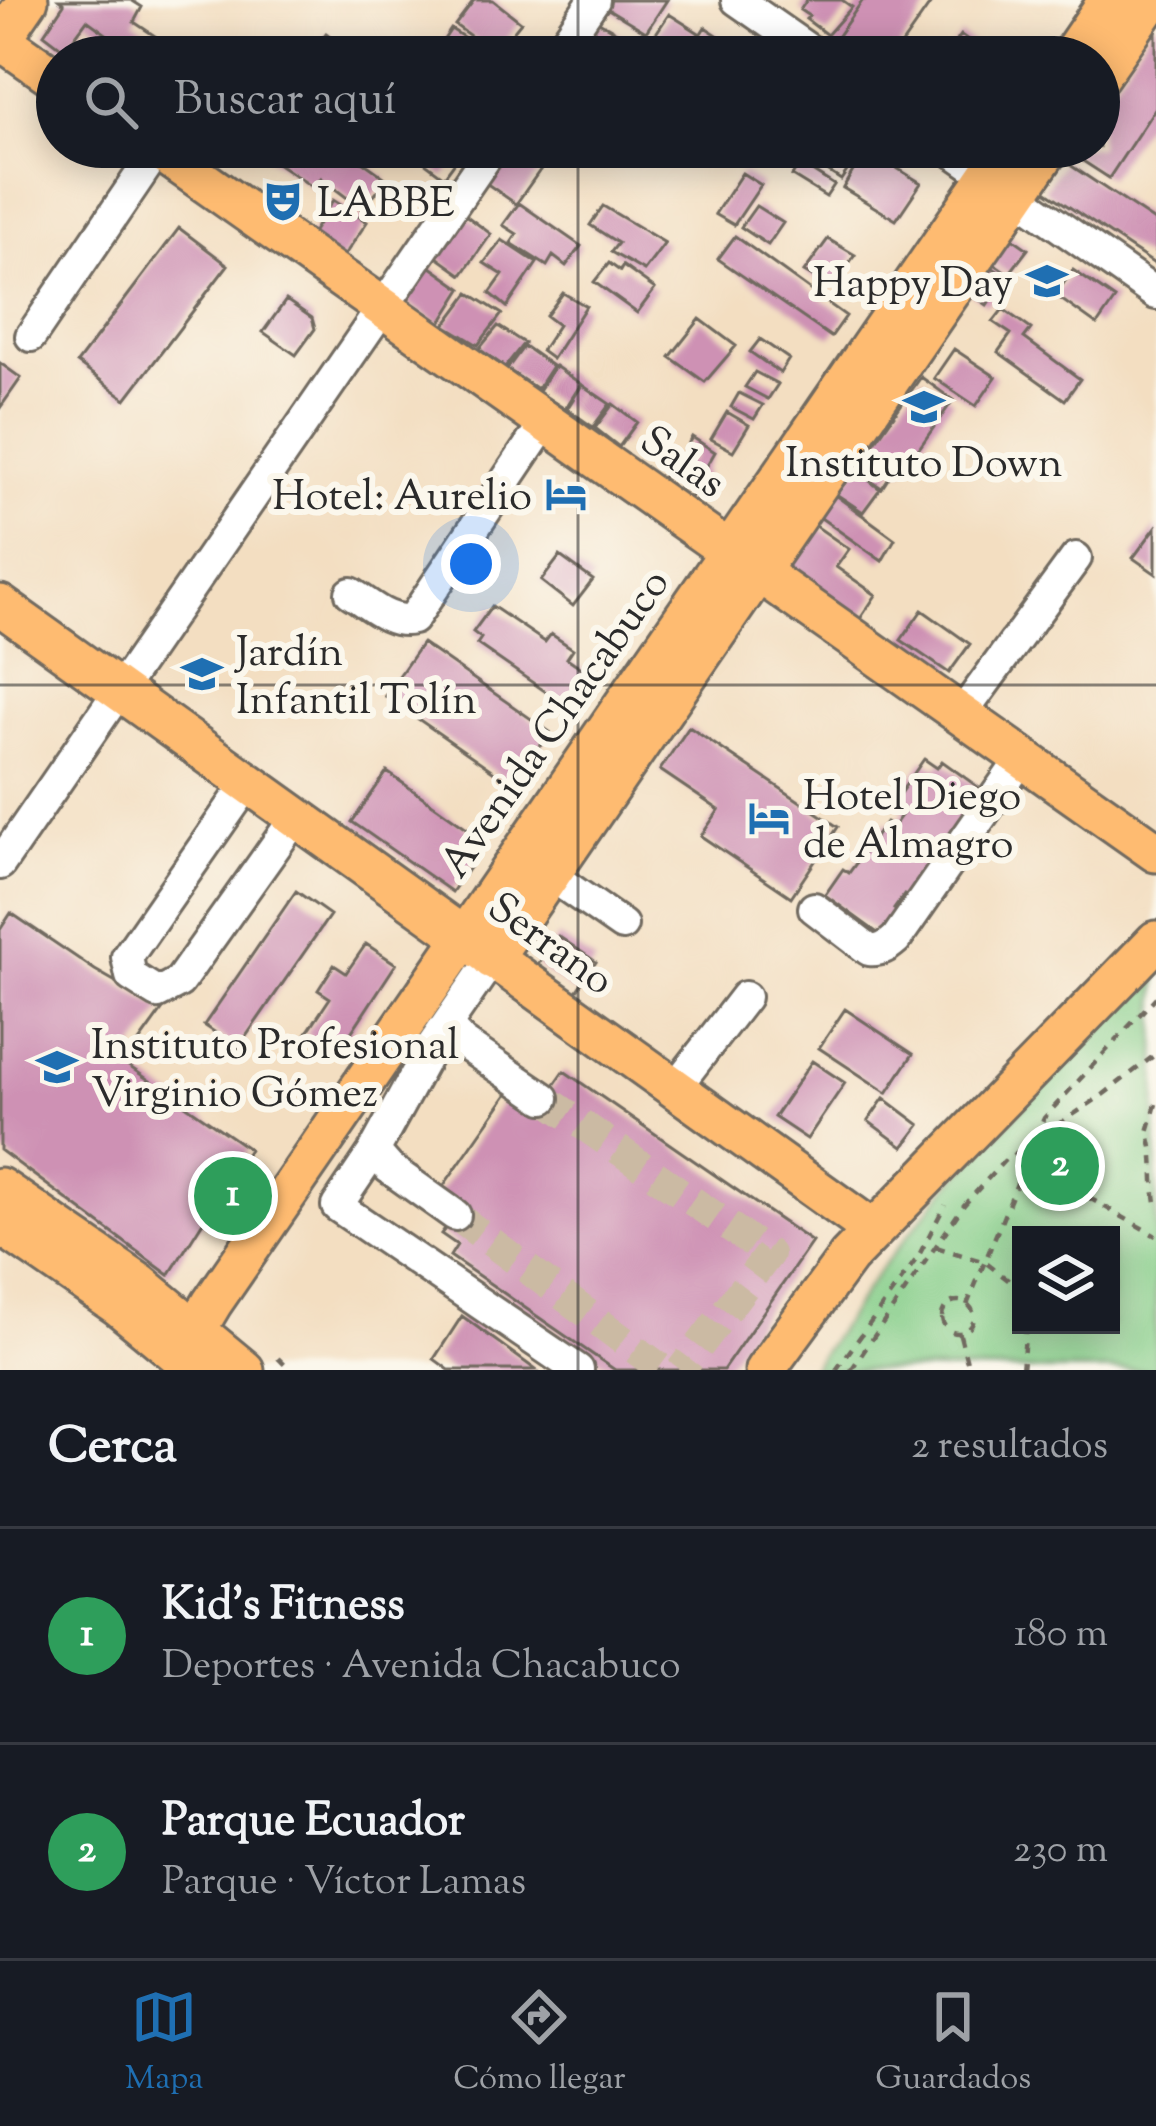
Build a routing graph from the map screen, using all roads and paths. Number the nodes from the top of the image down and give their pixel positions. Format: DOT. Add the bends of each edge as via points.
graph roads {
  1 [pos="28,0"];
  2 [pos="594,0"];
  3 [pos="737,0"];
  4 [pos="1109,0"];
  5 [pos="1152,0"];
  6 [pos="569,36"];
  7 [pos="789,36"];
  8 [pos="1084,36"];
  9 [pos="0,40"];
  10 [pos="1120,46"];
  11 [pos="36,65"];
  12 [pos="144,168"];
  13 [pos="186,168"];
  14 [pos="479,168"];
  15 [pos="1004,173"];
  16 [pos="1156,294"];
  17 [pos="384,306"];
  18 [pos="31,336"];
  19 [pos="547,421"];
  20 [pos="1076,558"];
  21 [pos="744,562"];
  22 [pos="351,593"];
  23 [pos="0,605"];
  24 [pos="119,690"];
  25 [pos="961,715"];
  26 [pos="1022,758"];
  27 [pos="248,783"];
  28 [pos="296,817"];
  29 [pos="1156,852"];
  30 [pos="0,864"];
  31 [pos="550,875"];
  32 [pos="814,908"];
  33 [pos="622,925"];
  34 [pos="1156,941"];
  35 [pos="478,948"];
  36 [pos="746,997"];
  37 [pos="1156,997"];
  38 [pos="449,1022"];
  39 [pos="1156,1054"];
  40 [pos="674,1088"];
  41 [pos="544,1098"];
  42 [pos="1156,1104"];
  43 [pos="1036,1138"];
  44 [pos="374,1151"];
  45 [pos="1026,1162"];
  46 [pos="0,1188"];
  47 [pos="950,1196"];
  48 [pos="1156,1202"];
  49 [pos="455,1215"];
  50 [pos="0,1224"];
  51 [pos="873,1230"];
  52 [pos="1156,1236"];
  53 [pos="936,1247"];
  54 [pos="985,1262"];
  55 [pos="1012,1283"];
  56 [pos="968,1305"];
  57 [pos="960,1332"];
  58 [pos="1025,1334"];
  59 [pos="191,1351"];
  60 [pos="261,1364"];
  61 [pos="290,1370"];
  62 [pos="578,1370"];
  63 [pos="765,1370"];
  64 [pos="791,1370"];
  65 [pos="836,1370"];
  66 [pos="851,1370"];
  67 [pos="969,1370"];
  68 [pos="1022,1370"];
  1 -- 9 [label="main road"];
  2 -- 6 [label="street"];
  3 -- 7 [label="street"];
  4 -- 8 [label="main road"];
  5 -- 10 [label="main road"];
  9 -- 11 [label="main road"];
  12 -- 18 [label="street"];
  13 -- 17 [label="main road, Salas"];
  14 -- 17 [label="street"];
  15 -- 16 [label="street"];
  15 -- 21 [label="main road, Avenida Chacabuco"];
  17 -- 19 [label="main road, Salas"];
  17 -- 24 [label="street"];
  19 -- 21 [label="main road, Salas"];
  19 -- 22 [label="street" via="413,619 394,619"];
  20 -- 25 [label="street"];
  21 -- 25 [label="main road, Salas"];
  21 -- 31 [label="main road, Avenida Chacabuco"];
  21 -- 35 [label="main road, Avenida Chacabuco"];
  23 -- 24 [label="main road, Serrano"];
  24 -- 27 [label="main road, Serrano"];
  24 -- 30 [label="street"];
  25 -- 26 [label="main road, Salas"];
  26 -- 29 [label="main road, Salas"];
  26 -- 32 [label="street" via="888,947 869,950"];
  27 -- 28 [label="main road, Serrano"];
  27 -- 28 [label="street" via="127,957 131,976 158,993 179,982"];
  28 -- 35 [label="main road, Serrano"];
  31 -- 33 [label="street"];
  31 -- 35 [label="main road, Avenida Chacabuco"];
  34 -- 51 [label="main road"];
  35 -- 38 [label="street, Avenida Chacabuco"];
  35 -- 40 [label="main road, Serrano"];
  35 -- 59 [label="main road, Avenida Chacabuco"];
  36 -- 40 [label="street"];
  37 -- 43 [label="path" via="1044,1118"];
  38 -- 41 [label="street" via="464,1043"];
  38 -- 44 [label="street, Avenida Chacabuco"];
  39 -- 43 [label="path"];
  40 -- 51 [label="main road, Serrano"];
  42 -- 48 [label="path" via="1148,1132 1156,1146"];
  43 -- 45 [label="path"];
  43 -- 53 [label="path" via="1004,1161"];
  44 -- 49 [label="street"];
  44 -- 62 [label="street, Avenida Chacabuco" via="337,1206"];
  45 -- 52 [label="path"];
  45 -- 54 [label="path"];
  46 -- 59 [label="main road" via="140,1284"];
  47 -- 65 [label="path" via="918,1257"];
  50 -- 59 [label="main road"];
  51 -- 63 [label="main road"];
  51 -- 64 [label="main road"];
  53 -- 54 [label="path"];
  53 -- 66 [label="path"];
  54 -- 55 [label="path"];
  54 -- 56 [label="path"];
  56 -- 57 [label="path" via="973,1321"];
  56 -- 57 [label="path" via="955,1301 943,1312 945,1326"];
  57 -- 67 [label="path"];
  58 -- 68 [label="path"];
  59 -- 60 [label="main road"];
  60 -- 61 [label="path"];
}
